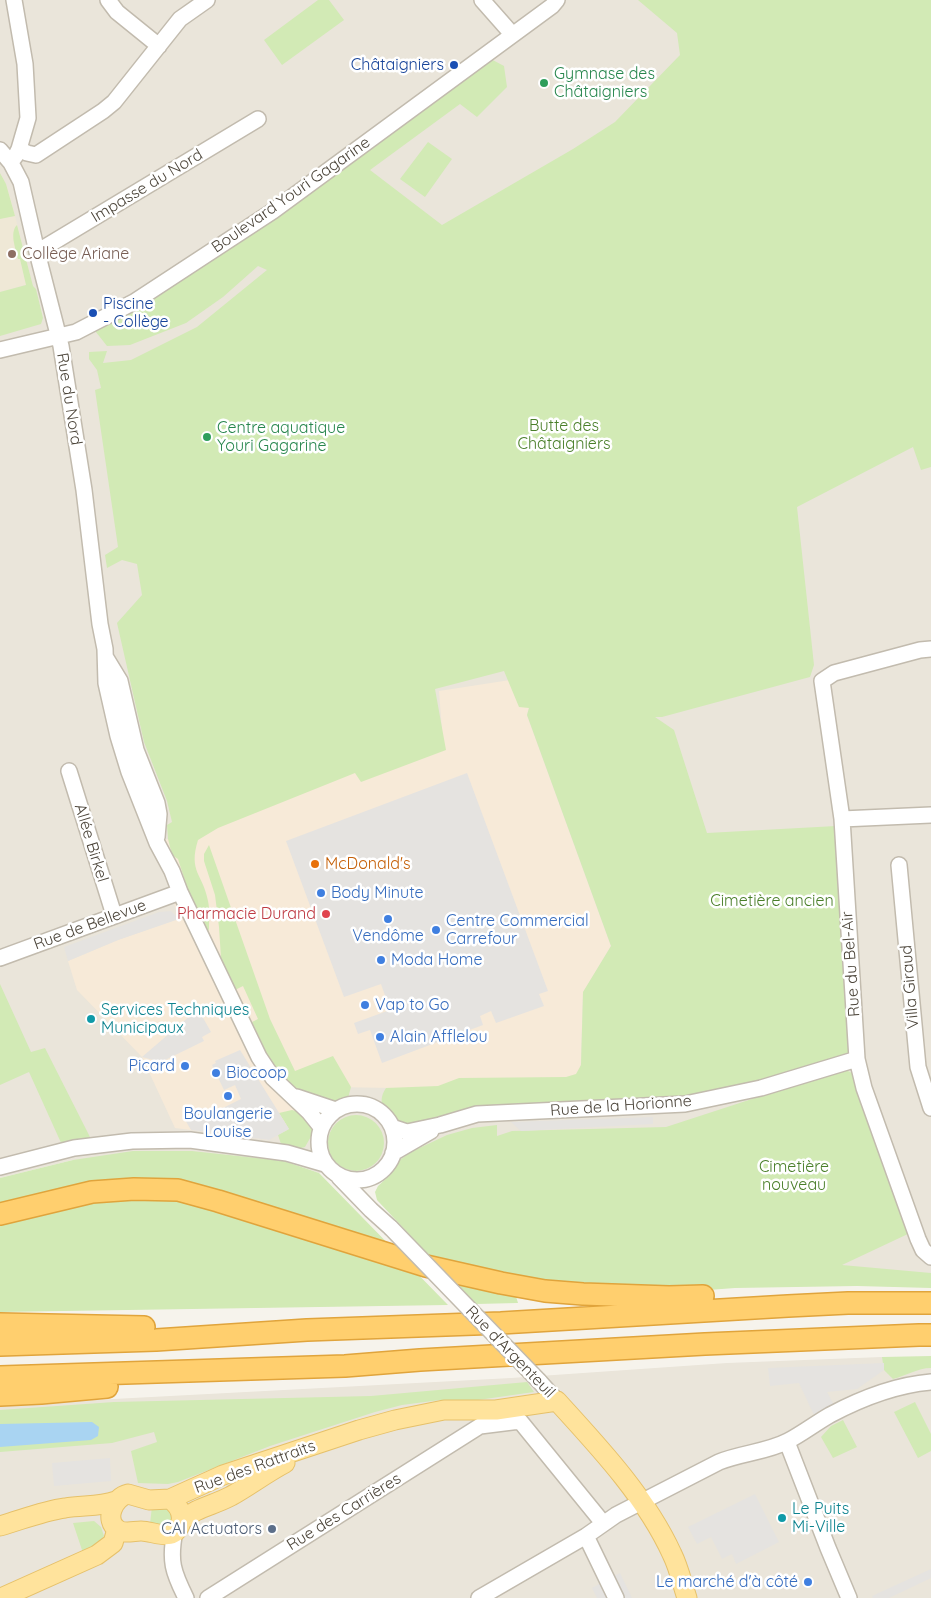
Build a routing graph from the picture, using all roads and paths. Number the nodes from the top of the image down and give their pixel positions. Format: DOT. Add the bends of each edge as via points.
graph roads {
  1 [pos="14,0"];
  2 [pos="108,0"];
  3 [pos="206,0"];
  4 [pos="482,0"];
  5 [pos="557,0"];
  6 [pos="512,34"];
  7 [pos="159,46"];
  8 [pos="258,120"];
  9 [pos="19,149"];
  10 [pos="0,150"];
  11 [pos="36,154"];
  12 [pos="11,162"];
  13 [pos="21,182"];
  14 [pos="37,252"];
  15 [pos="58,336"];
  16 [pos="0,350"];
  17 [pos="931,650"];
  18 [pos="69,771"];
  19 [pos="931,815"];
  20 [pos="842,819"];
  21 [pos="899,865"];
  22 [pos="180,892"];
  23 [pos="114,915"];
  24 [pos="0,958"];
  25 [pos="857,1059"];
  26 [pos="290,1094"];
  27 [pos="931,1108"];
  28 [pos="336,1110"];
  29 [pos="440,1125"];
  30 [pos="321,1127"];
  31 [pos="392,1127"];
  32 [pos="318,1144"];
  33 [pos="287,1153"];
  34 [pos="393,1153"];
  35 [pos="325,1164"];
  36 [pos="0,1167"];
  37 [pos="339,1176"];
  38 [pos="370,1178"];
  39 [pos="371,1210"];
  40 [pos="0,1214"];
  41 [pos="931,1257"];
  42 [pos="931,1303"];
  43 [pos="730,1309"];
  44 [pos="0,1324"];
  45 [pos="307,1330"];
  46 [pos="931,1335"];
  47 [pos="0,1345"];
  48 [pos="344,1366"];
  49 [pos="0,1377"];
  50 [pos="930,1382"];
  51 [pos="0,1394"];
  52 [pos="557,1401"];
  53 [pos="340,1436"];
  54 [pos="787,1442"];
  55 [pos="170,1499"];
  56 [pos="116,1501"];
  57 [pos="641,1502"];
  58 [pos="603,1523"];
  59 [pos="0,1526"];
  60 [pos="115,1526"];
  61 [pos="178,1526"];
  62 [pos="586,1536"];
  63 [pos="0,1537"];
  64 [pos="849,1597"];
  65 [pos="1,1598"];
  66 [pos="186,1598"];
  67 [pos="208,1598"];
  68 [pos="479,1598"];
  69 [pos="616,1598"];
  70 [pos="687,1598"];
  1 -- 9 [label="street" via="25,64 28,118"];
  2 -- 7 [label="street" via="117,12"];
  3 -- 7 [label="street" via="180,19"];
  4 -- 6 [label="street"];
  5 -- 6 [label="street, Boulevard Youri Gagarine"];
  6 -- 15 [label="street, Boulevard Youri Gagarine" via="273,211 134,302 76,332"];
  7 -- 11 [label="street" via="114,102"];
  8 -- 14 [label="street, Impasse du Nord"];
  9 -- 11 [label="street" via="27,154"];
  9 -- 12 [label="street"];
  10 -- 12 [label="street, Rue du Nord"];
  11 -- 13 [label="street" via="24,166"];
  12 -- 13 [label="street, Rue du Nord"];
  13 -- 14 [label="street, Rue du Nord"];
  14 -- 15 [label="street, Rue du Nord"];
  15 -- 16 [label="street, Boulevard Youri Gagarine"];
  15 -- 22 [label="street, Rue du Nord" via="84,490 106,658 120,681 136,750 157,803 157,843"];
  17 -- 20 [label="street, Rue du Bel-Air" via="920,650 834,673 822,681"];
  18 -- 23 [label="street, Allée Birkel"];
  19 -- 20 [label="street"];
  20 -- 25 [label="street, Rue du Bel-Air"];
  21 -- 27 [label="street, Villa Giraud" via="918,1067"];
  22 -- 23 [label="street, Rue de Bellevue"];
  22 -- 26 [label="street" via="259,1057 273,1078"];
  23 -- 24 [label="street, Rue de Bellevue"];
  25 -- 29 [label="street, Rue de la Horionne" via="761,1088 686,1104 476,1114"];
  25 -- 41 [label="street, Rue du Bel-Air" via="864,1088 918,1239"];
  26 -- 28 [label="street"];
  26 -- 30 [label="street"];
  28 -- 30 [label="street"];
  28 -- 31 [label="street" via="361,1104 372,1107 384,1115"];
  29 -- 31 [label="street, Rue de la Horionne" via="407,1132"];
  29 -- 34 [label="street, Rue de la Horionne"];
  30 -- 32 [label="street"];
  31 -- 34 [label="street"];
  32 -- 33 [label="street"];
  32 -- 35 [label="street"];
  33 -- 35 [label="street"];
  33 -- 36 [label="street" via="190,1140 132,1141 74,1148"];
  34 -- 38 [label="street" via="388,1164"];
  35 -- 37 [label="street"];
  37 -- 38 [label="street" via="354,1181"];
  37 -- 39 [label="street, Rue d'Argenteuil"];
  38 -- 39 [label="street"];
  39 -- 52 [label="street, Rue d'Argenteuil, bridge"];
  40 -- 43 [label="highway" via="92,1192 178,1190 426,1266 501,1283 582,1294 714,1296"];
  42 -- 43 [label="highway"];
  43 -- 45 [label="highway" via="442,1326"];
  44 -- 45 [label="highway"];
  45 -- 47 [label="highway" via="156,1340"];
  46 -- 48 [label="highway" via="685,1345"];
  48 -- 49 [label="highway"];
  48 -- 51 [label="highway"];
  50 -- 54 [label="street" via="892,1388 869,1397 831,1415"];
  52 -- 53 [label="main road, Rue des Rattraits" via="496,1410 434,1412"];
  52 -- 57 [label="main road, Rue d'Argenteuil"];
  53 -- 55 [label="main road, Rue des Rattraits" via="223,1475"];
  53 -- 61 [label="main road, Rue des Rattraits" via="284,1463 227,1498 198,1509"];
  54 -- 57 [label="street" via="730,1457"];
  54 -- 64 [label="street"];
  55 -- 56 [label="main road" via="149,1500 128,1494"];
  55 -- 61 [label="main road" via="181,1514"];
  56 -- 59 [label="main road" via="99,1506 65,1508"];
  56 -- 60 [label="main road" via="112,1512"];
  57 -- 58 [label="street"];
  57 -- 70 [label="main road, Rue d'Argenteuil" via="670,1550"];
  58 -- 62 [label="street"];
  58 -- 67 [label="street, Rue des Carrières" via="520,1421 480,1426"];
  60 -- 61 [label="main road" via="125,1532 144,1531 162,1536"];
  60 -- 63 [label="main road" via="97,1516 73,1516"];
  60 -- 65 [label="main road" via="112,1543 97,1555"];
  61 -- 66 [label="street" via="172,1556 173,1570"];
  62 -- 68 [label="street"];
  62 -- 69 [label="street"];
}
